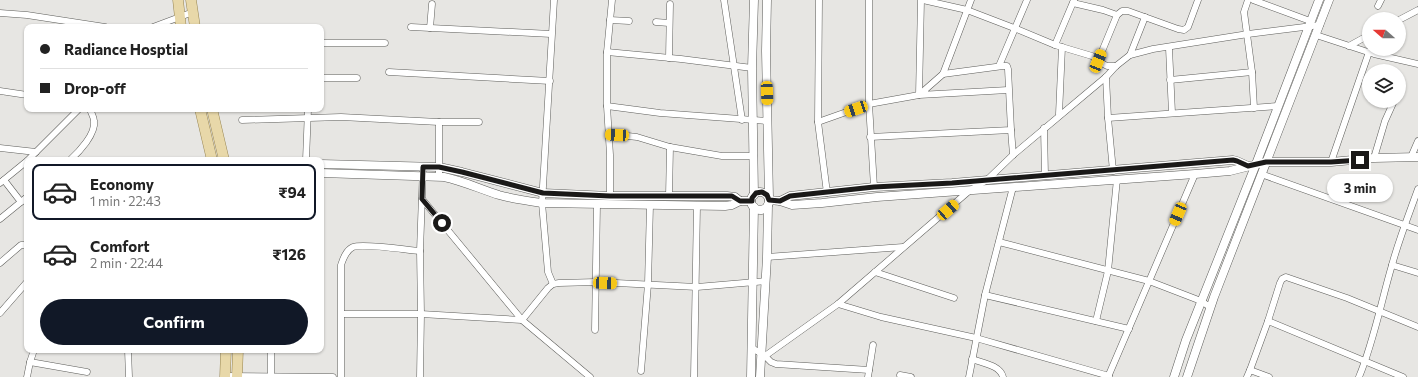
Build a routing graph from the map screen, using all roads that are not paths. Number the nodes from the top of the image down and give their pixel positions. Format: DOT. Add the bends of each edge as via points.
graph roads {
  1 [pos="178,0"];
  2 [pos="191,0"];
  3 [pos="554,0"];
  4 [pos="612,0"];
  5 [pos="724,0"];
  6 [pos="754,0"];
  7 [pos="767,0"];
  8 [pos="819,0"];
  9 [pos="869,0"];
  10 [pos="922,0"];
  11 [pos="971,0"];
  12 [pos="1026,0"];
  13 [pos="1198,0"];
  14 [pos="1248,0"];
  15 [pos="1253,0"];
  16 [pos="1319,0"];
  17 [pos="1329,0"];
  18 [pos="1074,1"];
  19 [pos="432,4"];
  20 [pos="670,4"];
  21 [pos="967,10"];
  22 [pos="1418,10"];
  23 [pos="0,13"];
  24 [pos="1117,15"];
  25 [pos="1145,16"];
  26 [pos="1406,16"];
  27 [pos="194,20"];
  28 [pos="610,20"];
  29 [pos="629,21"];
  30 [pos="656,22"];
  31 [pos="181,23"];
  32 [pos="669,23"];
  33 [pos="86,24"];
  34 [pos="1309,24"];
  35 [pos="1320,25"];
  36 [pos="411,27"];
  37 [pos="430,28"];
  38 [pos="1014,28"];
  39 [pos="551,34"];
  40 [pos="1248,34"];
  41 [pos="1316,35"];
  42 [pos="1362,40"];
  43 [pos="324,43"];
  44 [pos="385,43"];
  45 [pos="1058,46"];
  46 [pos="1349,46"];
  47 [pos="1169,48"];
  48 [pos="1362,50"];
  49 [pos="607,52"];
  50 [pos="1130,55"];
  51 [pos="1368,56"];
  52 [pos="1385,56"];
  53 [pos="668,58"];
  54 [pos="1098,61"];
  55 [pos="1418,64"];
  56 [pos="733,66"];
  57 [pos="999,66"];
  58 [pos="1116,66"];
  59 [pos="752,68"];
  60 [pos="389,72"];
  61 [pos="1252,72"];
  62 [pos="943,74"];
  63 [pos="1106,77"];
  64 [pos="324,78"];
  65 [pos="357,78"];
  66 [pos="1170,80"];
  67 [pos="550,81"];
  68 [pos="1008,90"];
  69 [pos="0,91"];
  70 [pos="24,95"];
  71 [pos="920,95"];
  72 [pos="869,104"];
  73 [pos="607,106"];
  74 [pos="1278,106"];
  75 [pos="1254,108"];
  76 [pos="1391,108"];
  77 [pos="76,112"];
  78 [pos="91,112"];
  79 [pos="201,112"];
  80 [pos="213,112"];
  81 [pos="308,112"];
  82 [pos="1172,113"];
  83 [pos="1059,114"];
  84 [pos="308,118"];
  85 [pos="1108,118"];
  86 [pos="242,120"];
  87 [pos="742,120"];
  88 [pos="753,121"];
  89 [pos="767,121"];
  90 [pos="439,122"];
  91 [pos="479,122"];
  92 [pos="818,122"];
  93 [pos="1044,128"];
  94 [pos="1011,130"];
  95 [pos="608,134"];
  96 [pos="870,137"];
  97 [pos="1418,141"];
  98 [pos="670,147"];
  99 [pos="0,148"];
  100 [pos="36,152"];
  101 [pos="1013,155"];
  102 [pos="754,156"];
  103 [pos="32,157"];
  104 [pos="73,157"];
  105 [pos="211,157"];
  106 [pos="223,157"];
  107 [pos="306,157"];
  108 [pos="1415,157"];
  109 [pos="1374,158"];
  110 [pos="1266,162"];
  111 [pos="1331,162"];
  112 [pos="24,164"];
  113 [pos="324,164"];
  114 [pos="1256,164"];
  115 [pos="1248,166"];
  116 [pos="423,167"];
  117 [pos="439,167"];
  118 [pos="1113,171"];
  119 [pos="324,173"];
  120 [pos="1195,174"];
  121 [pos="1261,174"];
  122 [pos="1045,176"];
  123 [pos="423,177"];
  124 [pos="439,177"];
  125 [pos="1117,179"];
  126 [pos="987,180"];
  127 [pos="2,182"];
  128 [pos="874,187"];
  129 [pos="1013,187"];
  130 [pos="1418,189"];
  131 [pos="969,191"];
  132 [pos="543,193"];
  133 [pos="828,193"];
  134 [pos="610,196"];
  135 [pos="668,196"];
  136 [pos="422,199"];
  137 [pos="24,200"];
  138 [pos="740,201"];
  139 [pos="753,201"];
  140 [pos="769,201"];
  141 [pos="780,201"];
  142 [pos="21,202"];
  143 [pos="542,203"];
  144 [pos="597,204"];
  145 [pos="650,205"];
  146 [pos="697,206"];
  147 [pos="0,219"];
  148 [pos="1405,226"];
  149 [pos="1418,230"];
  150 [pos="999,242"];
  151 [pos="24,246"];
  152 [pos="904,247"];
  153 [pos="420,251"];
  154 [pos="767,257"];
  155 [pos="0,264"];
  156 [pos="1392,265"];
  157 [pos="1108,271"];
  158 [pos="875,272"];
  159 [pos="1418,273"];
  160 [pos="1150,281"];
  161 [pos="596,282"];
  162 [pos="752,282"];
  163 [pos="766,282"];
  164 [pos="553,284"];
  165 [pos="648,284"];
  166 [pos="24,285"];
  167 [pos="697,287"];
  168 [pos="985,294"];
  169 [pos="954,298"];
  170 [pos="1201,301"];
  171 [pos="838,304"];
  172 [pos="1210,308"];
  173 [pos="1381,310"];
  174 [pos="0,313"];
  175 [pos="342,314"];
  176 [pos="421,314"];
  177 [pos="522,320"];
  178 [pos="1096,321"];
  179 [pos="1268,322"];
  180 [pos="1418,327"];
  181 [pos="1129,328"];
  182 [pos="595,330"];
  183 [pos="976,338"];
  184 [pos="873,345"];
  185 [pos="752,348"];
  186 [pos="33,353"];
  187 [pos="128,353"];
  188 [pos="226,353"];
  189 [pos="238,353"];
  190 [pos="271,353"];
  191 [pos="763,355"];
  192 [pos="972,359"];
  193 [pos="1366,361"];
  194 [pos="30,362"];
  195 [pos="869,370"];
  196 [pos="1250,370"];
  197 [pos="641,371"];
  198 [pos="87,372"];
  199 [pos="900,375"];
  200 [pos="237,376"];
  201 [pos="271,376"];
  202 [pos="1109,376"];
  203 [pos="27,377"];
  204 [pos="129,377"];
  205 [pos="225,377"];
  206 [pos="332,377"];
  207 [pos="341,377"];
  208 [pos="420,377"];
  209 [pos="590,377"];
  210 [pos="694,377"];
  211 [pos="750,377"];
  212 [pos="760,377"];
  213 [pos="868,377"];
  214 [pos="911,377"];
  215 [pos="969,377"];
  216 [pos="1003,377"];
  217 [pos="1174,377"];
  218 [pos="1187,377"];
  219 [pos="1247,377"];
  220 [pos="1269,377"];
  221 [pos="1359,377"];
  222 [pos="1403,377"];
  1 -- 31 [label="main road"];
  2 -- 27 [label="main road"];
  3 -- 39 [label="street"];
  4 -- 28 [label="street"];
  5 -- 56 [label="street"];
  6 -- 59 [label="street"];
  7 -- 89 [label="street"];
  8 -- 92 [label="street"];
  9 -- 72 [label="street"];
  10 -- 21 [label="street"];
  10 -- 71 [label="street"];
  11 -- 21 [label="street"];
  12 -- 38 [label="street"];
  13 -- 25 [label="street" via="1188,27 1184,30"];
  14 -- 40 [label="street" via="1244,12"];
  15 -- 34 [label="street"];
  16 -- 34 [label="street"];
  17 -- 35 [label="street"];
  18 -- 24 [label="street"];
  18 -- 45 [label="street"];
  19 -- 37 [label="street"];
  20 -- 32 [label="street"];
  21 -- 38 [label="street"];
  21 -- 62 [label="street"];
  22 -- 26 [label="street"];
  23 -- 33 [label="street"];
  24 -- 25 [label="street" via="1122,11 1128,11"];
  24 -- 54 [label="street"];
  25 -- 50 [label="street"];
  27 -- 31 [label="street"];
  28 -- 29 [label="street"];
  28 -- 49 [label="street"];
  30 -- 32 [label="street"];
  32 -- 53 [label="street"];
  34 -- 35 [label="street"];
  34 -- 40 [label="street"];
  34 -- 74 [label="street"];
  35 -- 41 [label="street"];
  36 -- 37 [label="street"];
  37 -- 39 [label="street"];
  38 -- 45 [label="street"];
  38 -- 57 [label="street"];
  39 -- 67 [label="street"];
  40 -- 47 [label="street"];
  40 -- 61 [label="street"];
  41 -- 46 [label="street"];
  41 -- 110 [label="street"];
  42 -- 46 [label="street"];
  43 -- 44 [label="street"];
  45 -- 54 [label="street" via="1092,56"];
  45 -- 83 [label="street"];
  46 -- 48 [label="street"];
  47 -- 50 [label="street"];
  47 -- 66 [label="street"];
  49 -- 53 [label="street"];
  49 -- 73 [label="street"];
  50 -- 58 [label="street"];
  51 -- 111 [label="street"];
  52 -- 55 [label="street"];
  53 -- 56 [label="street"];
  54 -- 58 [label="street" via="1107,66"];
  56 -- 59 [label="street"];
  56 -- 87 [label="street"];
  57 -- 62 [label="street"];
  57 -- 68 [label="street" via="1007,66"];
  58 -- 63 [label="street"];
  59 -- 88 [label="street"];
  60 -- 67 [label="street"];
  61 -- 66 [label="street"];
  61 -- 75 [label="street"];
  62 -- 71 [label="street"];
  63 -- 83 [label="street"];
  63 -- 85 [label="street"];
  64 -- 65 [label="street"];
  66 -- 82 [label="street"];
  67 -- 132 [label="street"];
  68 -- 71 [label="street"];
  68 -- 94 [label="street"];
  69 -- 70 [label="street"];
  71 -- 72 [label="street"];
  72 -- 92 [label="street"];
  72 -- 96 [label="street"];
  73 -- 87 [label="street"];
  73 -- 95 [label="street"];
  74 -- 75 [label="street"];
  74 -- 114 [label="street"];
  75 -- 82 [label="street"];
  76 -- 109 [label="street"];
  77 -- 100 [label="street"];
  78 -- 104 [label="street" via="94,120 93,130"];
  79 -- 105 [label="main road"];
  80 -- 106 [label="main road"];
  81 -- 84 [label="street"];
  82 -- 85 [label="street"];
  83 -- 93 [label="street"];
  84 -- 86 [label="street"];
  84 -- 90 [label="street"];
  84 -- 107 [label="street"];
  85 -- 118 [label="street"];
  87 -- 88 [label="street"];
  88 -- 89 [label="street"];
  88 -- 102 [label="street"];
  89 -- 140 [label="street"];
  90 -- 91 [label="street"];
  90 -- 117 [label="street"];
  92 -- 133 [label="street"];
  93 -- 101 [label="street"];
  93 -- 122 [label="street"];
  94 -- 96 [label="street"];
  94 -- 101 [label="street"];
  95 -- 98 [label="street" via="637,137"];
  95 -- 134 [label="street"];
  96 -- 128 [label="street"];
  97 -- 108 [label="street"];
  98 -- 102 [label="street" via="722,156"];
  98 -- 135 [label="street"];
  99 -- 100 [label="street"];
  100 -- 103 [label="street"];
  101 -- 126 [label="street"];
  102 -- 139 [label="street"];
  108 -- 109 [label="street"];
  109 -- 111 [label="street"];
  110 -- 111 [label="street"];
  110 -- 114 [label="street"];
  110 -- 121 [label="street"];
  112 -- 127 [label="street"];
  113 -- 116 [label="street"];
  114 -- 115 [label="street"];
  114 -- 170 [label="street"];
  115 -- 118 [label="street" via="1233,160"];
  115 -- 120 [label="street" via="1230,171"];
  116 -- 117 [label="street"];
  116 -- 123 [label="street"];
  117 -- 124 [label="street"];
  117 -- 132 [label="street"];
  118 -- 122 [label="street"];
  119 -- 123 [label="street"];
  120 -- 125 [label="street"];
  120 -- 160 [label="street"];
  121 -- 148 [label="street"];
  121 -- 172 [label="street"];
  122 -- 126 [label="street"];
  123 -- 124 [label="street"];
  123 -- 136 [label="street"];
  124 -- 143 [label="street" via="455,179 499,195"];
  125 -- 129 [label="street"];
  125 -- 157 [label="street"];
  126 -- 128 [label="street"];
  126 -- 131 [label="street"];
  127 -- 142 [label="street"];
  128 -- 133 [label="street"];
  129 -- 131 [label="street"];
  129 -- 150 [label="street"];
  130 -- 148 [label="street"];
  131 -- 141 [label="street" via="792,205"];
  131 -- 152 [label="street"];
  132 -- 134 [label="street"];
  132 -- 143 [label="street"];
  133 -- 141 [label="street" via="790,196"];
  134 -- 135 [label="street"];
  135 -- 138 [label="street" via="732,196"];
  136 -- 153 [label="street"];
  136 -- 177 [label="street"];
  137 -- 142 [label="street"];
  138 -- 139 [label="street"];
  138 -- 146 [label="street" via="728,206"];
  139 -- 140 [label="street" via="756,193 762,192"];
  139 -- 140 [label="street" via="756,209 762,210 767,207"];
  139 -- 162 [label="street"];
  140 -- 141 [label="street"];
  140 -- 154 [label="street"];
  142 -- 147 [label="street"];
  143 -- 144 [label="street"];
  143 -- 164 [label="street" via="548,272"];
  144 -- 145 [label="street"];
  144 -- 161 [label="street"];
  145 -- 146 [label="street"];
  145 -- 165 [label="street"];
  146 -- 167 [label="street"];
  148 -- 149 [label="street"];
  148 -- 156 [label="street"];
  150 -- 157 [label="street"];
  150 -- 168 [label="street"];
  151 -- 155 [label="street"];
  152 -- 154 [label="street"];
  152 -- 158 [label="street"];
  153 -- 175 [label="street" via="352,247 344,255 341,265"];
  153 -- 176 [label="street"];
  154 -- 163 [label="street"];
  156 -- 159 [label="street"];
  156 -- 173 [label="street"];
  157 -- 160 [label="street"];
  157 -- 178 [label="street"];
  158 -- 169 [label="street"];
  158 -- 171 [label="street"];
  160 -- 170 [label="street"];
  160 -- 181 [label="street"];
  161 -- 164 [label="street"];
  161 -- 165 [label="street"];
  161 -- 182 [label="street"];
  162 -- 163 [label="street"];
  162 -- 167 [label="street"];
  162 -- 185 [label="street"];
  163 -- 191 [label="street"];
  164 -- 177 [label="street"];
  165 -- 167 [label="street"];
  165 -- 197 [label="street"];
  166 -- 174 [label="street"];
  167 -- 210 [label="street"];
  168 -- 178 [label="street"];
  168 -- 183 [label="street"];
  170 -- 172 [label="street"];
  170 -- 217 [label="street"];
  171 -- 183 [label="street" via="881,317"];
  171 -- 191 [label="street"];
  172 -- 218 [label="street"];
  173 -- 179 [label="street" via="1286,277 1280,283"];
  173 -- 180 [label="street"];
  173 -- 193 [label="street"];
  175 -- 176 [label="street"];
  175 -- 207 [label="street"];
  176 -- 177 [label="street"];
  176 -- 208 [label="street"];
  177 -- 209 [label="street"];
  178 -- 181 [label="street"];
  179 -- 193 [label="street"];
  179 -- 196 [label="street"];
  181 -- 202 [label="street"];
  183 -- 192 [label="street"];
  183 -- 202 [label="street"];
  184 -- 195 [label="street"];
  185 -- 191 [label="street"];
  185 -- 211 [label="street"];
  186 -- 194 [label="street"];
  187 -- 204 [label="street"];
  188 -- 205 [label="main road"];
  189 -- 200 [label="main road"];
  190 -- 201 [label="street"];
  191 -- 195 [label="street" via="776,364"];
  191 -- 212 [label="street"];
  192 -- 215 [label="street"];
  192 -- 216 [label="street" via="996,368 1002,372"];
  193 -- 221 [label="street"];
  193 -- 222 [label="street"];
  194 -- 198 [label="street"];
  194 -- 203 [label="street"];
  195 -- 213 [label="street"];
  196 -- 219 [label="street"];
  196 -- 220 [label="street"];
  199 -- 214 [label="street"];
  200 -- 201 [label="street"];
  200 -- 205 [label="street"];
  201 -- 206 [label="street"];
}
